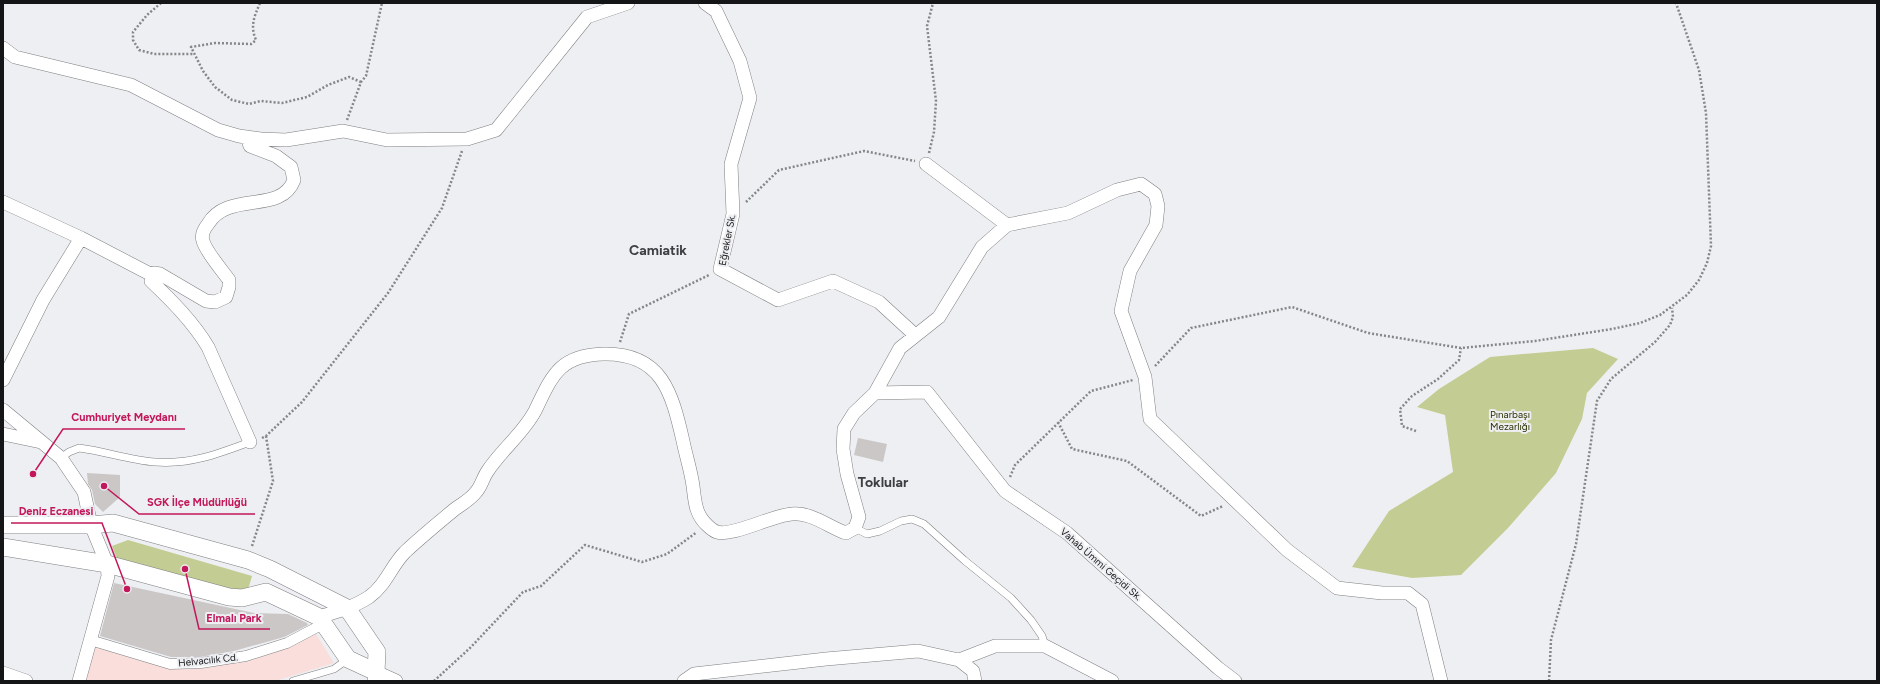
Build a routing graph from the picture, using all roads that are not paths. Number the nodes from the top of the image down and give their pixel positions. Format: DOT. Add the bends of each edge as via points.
graph roads {
  1 [pos="628,3"];
  2 [pos="706,3"];
  3 [pos="3,48"];
  4 [pos="247,137"];
  5 [pos="926,164"];
  6 [pos="3,202"];
  7 [pos="1007,225"];
  8 [pos="81,238"];
  9 [pos="152,275"];
  10 [pos="915,335"];
  11 [pos="3,380"];
  12 [pos="875,392"];
  13 [pos="3,410"];
  14 [pos="3,434"];
  15 [pos="42,442"];
  16 [pos="250,442"];
  17 [pos="61,458"];
  18 [pos="3,525"];
  19 [pos="91,525"];
  20 [pos="855,528"];
  21 [pos="3,547"];
  22 [pos="107,564"];
  23 [pos="347,608"];
  24 [pos="321,620"];
  25 [pos="90,640"];
  26 [pos="1045,646"];
  27 [pos="348,659"];
  28 [pos="959,660"];
  29 [pos="3,673"];
  30 [pos="375,676"];
  31 [pos="26,681"];
  32 [pos="79,681"];
  33 [pos="293,681"];
  34 [pos="396,681"];
  35 [pos="684,681"];
  36 [pos="975,681"];
  37 [pos="1112,681"];
  38 [pos="1235,681"];
  39 [pos="1441,681"];
  1 -- 4 [label="street" via="587,17 496,130 467,139 387,140 343,131 286,140"];
  2 -- 10 [label="street, Eğrekler Sk." via="716,11 736,54 750,98 730,164 733,214 720,269 778,300 833,281 879,302"];
  3 -- 4 [label="street" via="14,57 131,85 218,130"];
  4 -- 9 [label="street" via="250,146 276,156 291,167 294,180 290,188 277,197 225,208 214,215 205,228 202,235 204,245 229,280 230,287 226,297 215,302 206,301 160,274"];
  5 -- 7 [label="street"];
  6 -- 8 [label="street"];
  7 -- 10 [label="street" via="982,247 939,317"];
  7 -- 39 [label="street" via="1068,213 1117,190 1141,184 1155,194 1158,206 1156,225 1130,271 1121,312 1146,377 1150,419 1287,550 1337,588 1408,593 1422,604"];
  8 -- 9 [label="street"];
  8 -- 11 [label="street" via="43,300"];
  9 -- 16 [label="street" via="151,281 190,322 208,347"];
  10 -- 12 [label="street" via="900,348"];
  12 -- 20 [label="street" via="854,413 844,429 843,449 847,474 859,516"];
  12 -- 38 [label="street, Vahab Ümmi Geçidi Sk." via="927,392 1005,491 1067,533"];
  13 -- 15 [label="street"];
  14 -- 15 [label="street"];
  15 -- 17 [label="street"];
  16 -- 17 [label="lane" via="207,458 179,462 154,462 79,448"];
  17 -- 19 [label="street" via="84,492"];
  18 -- 19 [label="street"];
  19 -- 22 [label="street"];
  19 -- 23 [label="street" via="113,523 248,560"];
  20 -- 23 [label="street" via="846,533 814,518 792,514 728,532 717,532 707,525 694,502 693,486 679,425 668,391 659,374 648,364 634,358 616,354 583,357 561,368 547,384 528,425 487,471 477,492 404,553 382,586 362,602"];
  20 -- 26 [label="lane" via="868,534 912,519 924,524 1012,598 1042,636"];
  21 -- 22 [label="street"];
  22 -- 24 [label="street" via="229,597 242,598 266,592"];
  22 -- 25 [label="street" via="108,576"];
  23 -- 24 [label="street"];
  23 -- 30 [label="street" via="377,652"];
  24 -- 25 [label="street, Helvacılık Cd." via="287,643 253,654 201,663 170,664"];
  24 -- 27 [label="street"];
  25 -- 32 [label="street"];
  26 -- 28 [label="street" via="995,646"];
  26 -- 37 [label="street"];
  27 -- 30 [label="street"];
  27 -- 33 [label="lane" via="334,669"];
  28 -- 35 [label="street" via="918,651 694,674"];
  28 -- 36 [label="street" via="973,671"];
  29 -- 31 [label="street"];
  30 -- 34 [label="street"];
}
